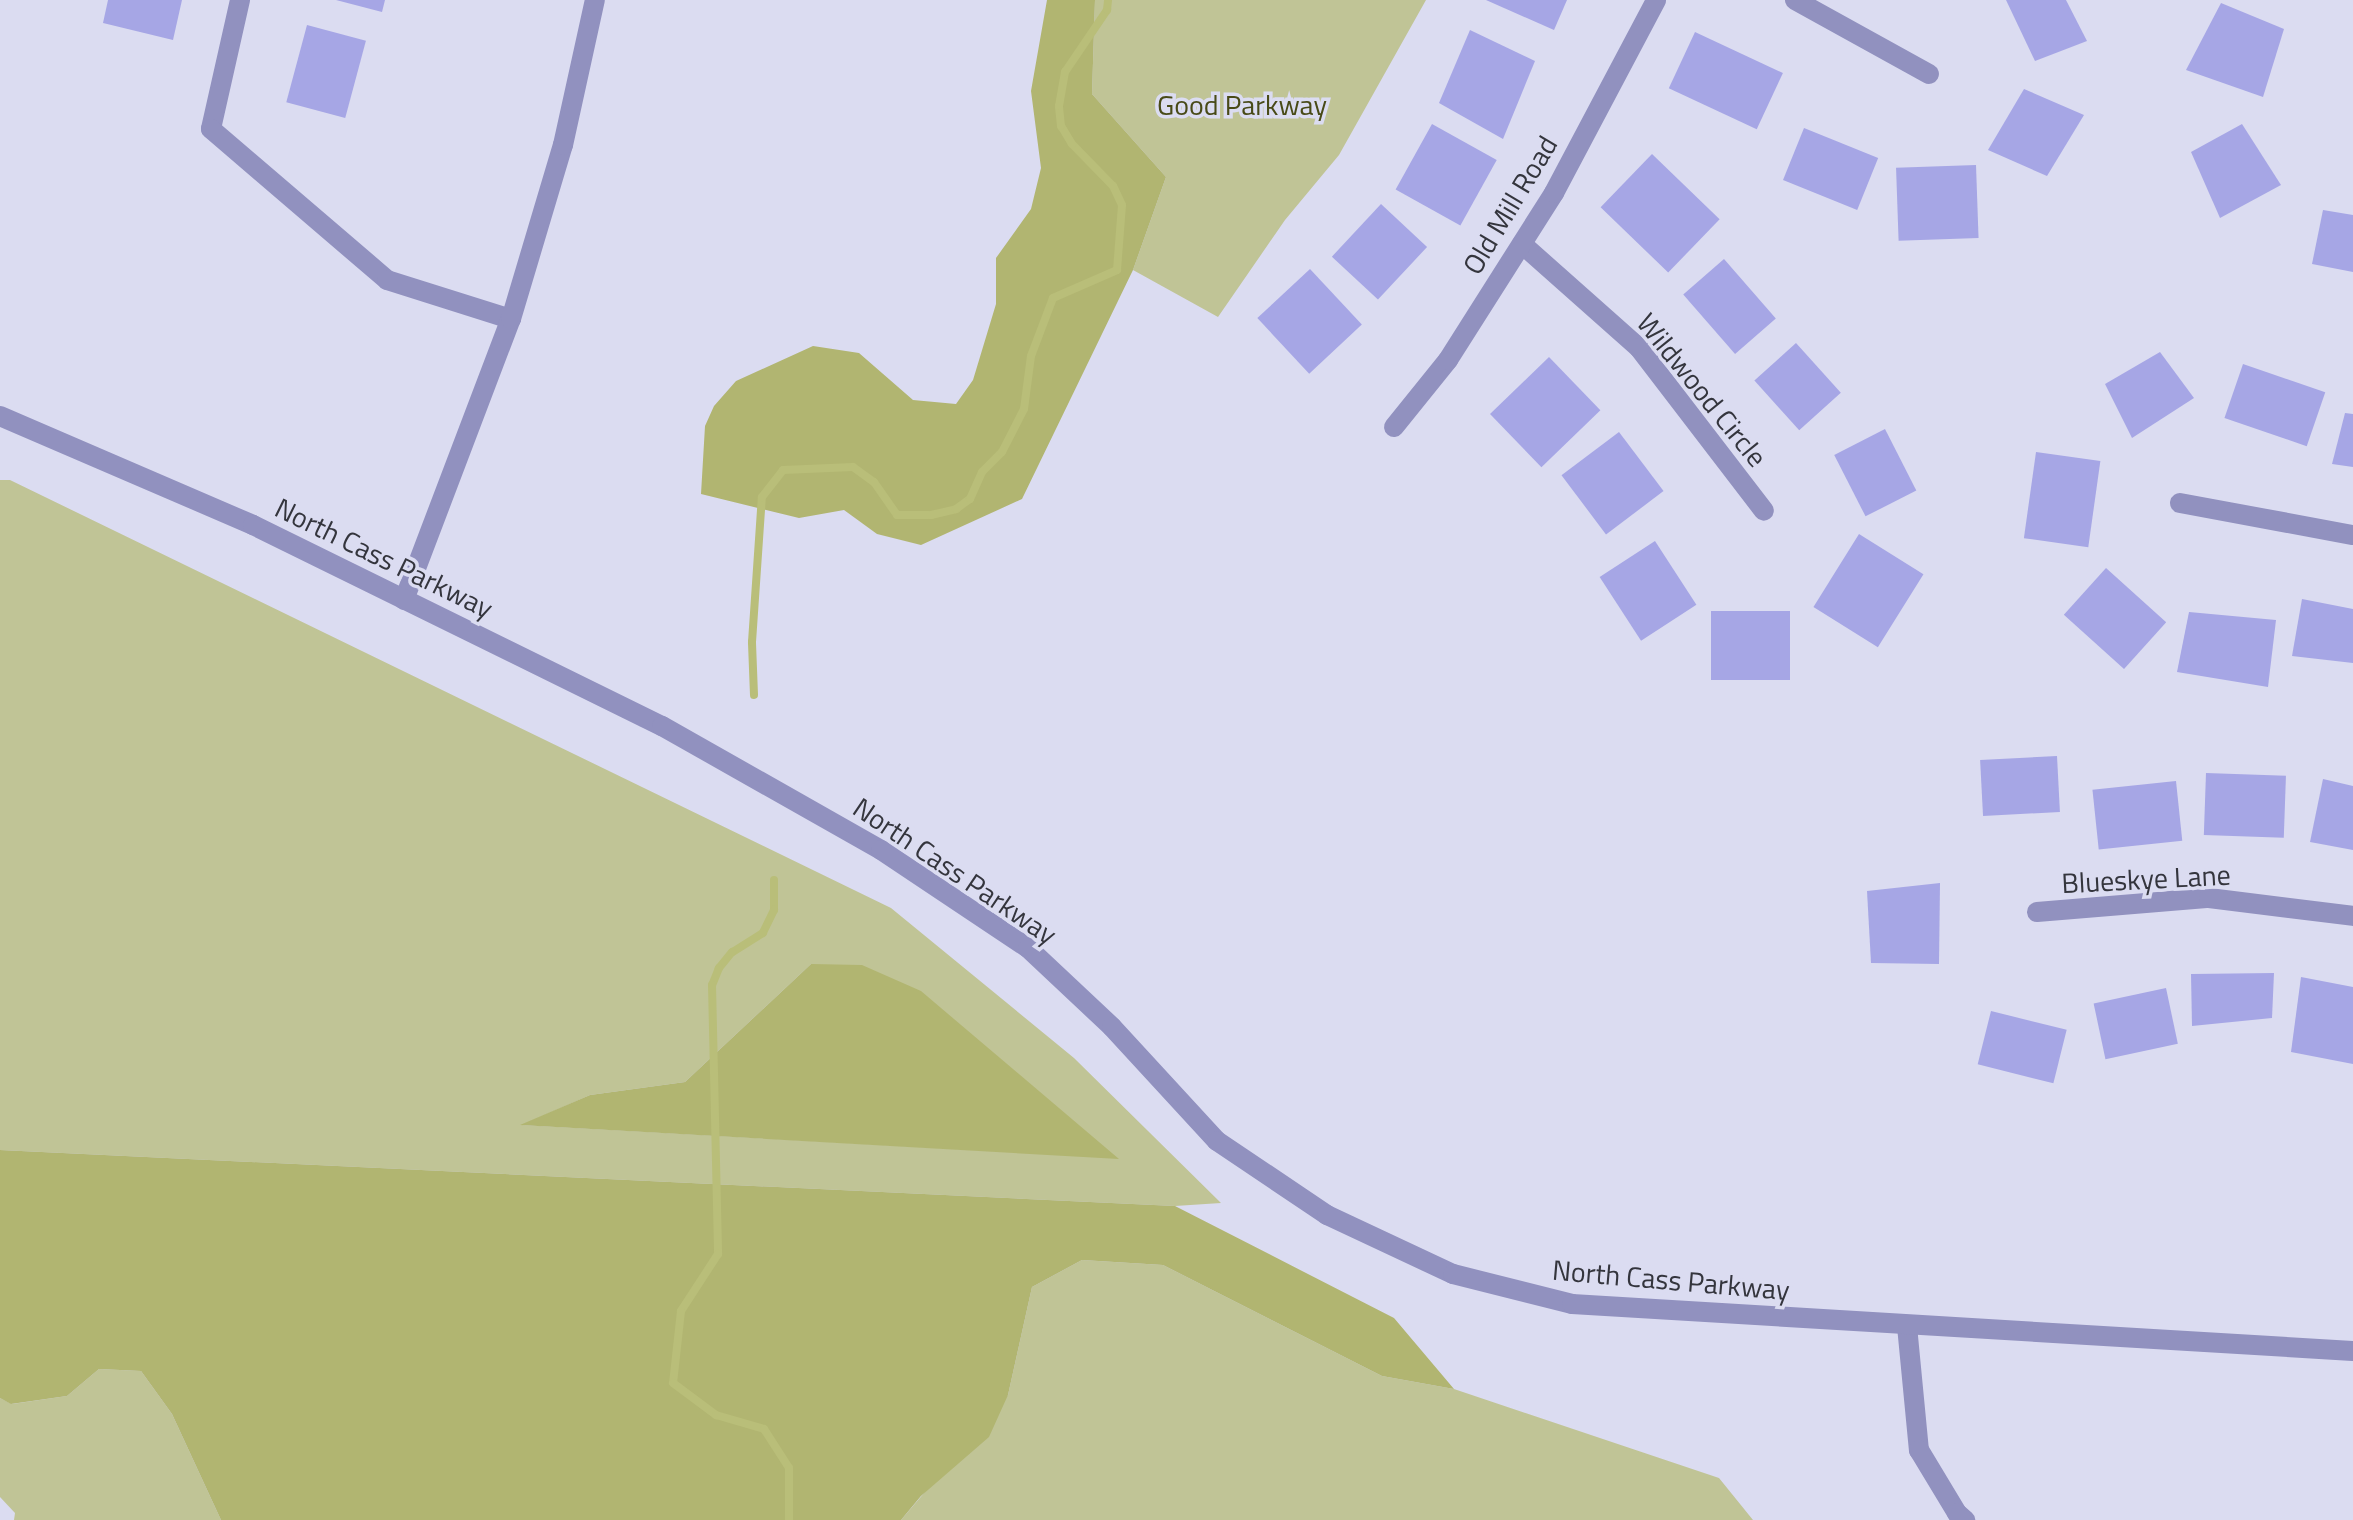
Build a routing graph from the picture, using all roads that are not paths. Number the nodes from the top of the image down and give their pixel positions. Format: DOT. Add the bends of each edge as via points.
graph roads {
  1 [pos="240,0"];
  2 [pos="595,0"];
  3 [pos="1656,0"];
  4 [pos="1795,0"];
  5 [pos="1929,74"];
  6 [pos="1522,244"];
  7 [pos="511,319"];
  8 [pos="0,416"];
  9 [pos="1394,427"];
  10 [pos="2180,503"];
  11 [pos="1764,511"];
  12 [pos="2353,535"];
  13 [pos="404,600"];
  14 [pos="2037,912"];
  15 [pos="2353,916"];
  16 [pos="1907,1326"];
  17 [pos="2353,1351"];
  18 [pos="1965,1520"];
  1 -- 7 [label="street" via="211,129 387,280"];
  2 -- 7 [label="street" via="563,145"];
  3 -- 6 [label="street, Old Mill Road"];
  4 -- 5 [label="street"];
  6 -- 9 [label="street, Old Mill Road" via="1448,360"];
  6 -- 11 [label="street, Wildwood Circle" via="1639,348"];
  7 -- 13 [label="street"];
  8 -- 13 [label="street, North Cass Parkway" via="253,525"];
  10 -- 12 [label="street"];
  13 -- 16 [label="street, North Cass Parkway" via="662,726 881,850 1028,948 1112,1027 1217,1141 1327,1215 1453,1274 1572,1304"];
  14 -- 15 [label="street, Blueskye Lane" via="2209,898"];
  16 -- 17 [label="street, North Cass Parkway"];
  16 -- 18 [label="street" via="1919,1450"];
}
